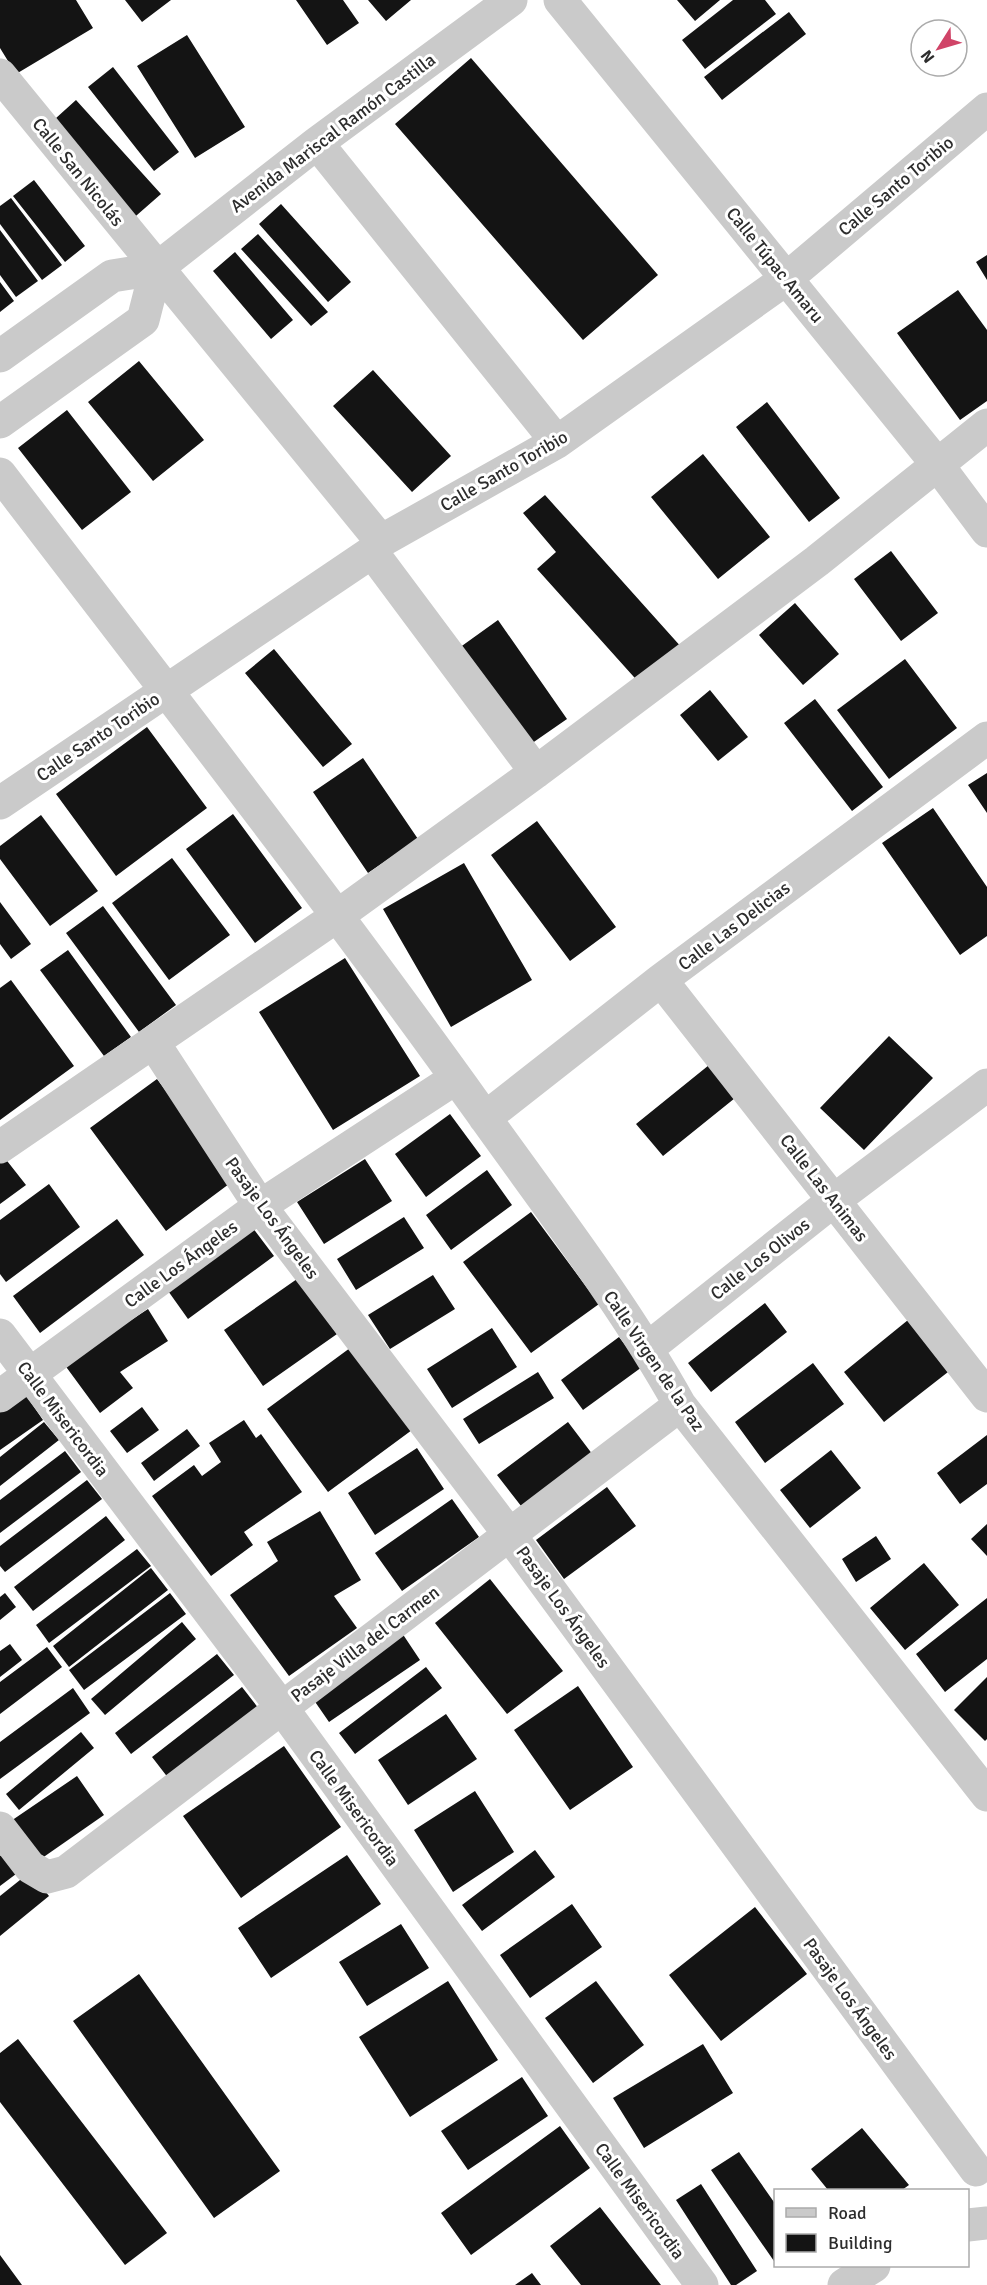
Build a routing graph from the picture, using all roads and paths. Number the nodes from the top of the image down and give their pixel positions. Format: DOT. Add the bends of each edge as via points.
graph roads {
  1 [pos="511,0"];
  2 [pos="560,0"];
  3 [pos="0,75"];
  4 [pos="987,109"];
  5 [pos="317,143"];
  6 [pos="156,269"];
  7 [pos="786,279"];
  8 [pos="0,356"];
  9 [pos="0,422"];
  10 [pos="987,424"];
  11 [pos="557,442"];
  12 [pos="937,464"];
  13 [pos="0,474"];
  14 [pos="987,531"];
  15 [pos="376,547"];
  16 [pos="167,691"];
  17 [pos="987,738"];
  18 [pos="536,772"];
  19 [pos="0,803"];
  20 [pos="337,916"];
  21 [pos="661,980"];
  22 [pos="153,1042"];
  23 [pos="456,1078"];
  24 [pos="987,1085"];
  25 [pos="485,1118"];
  26 [pos="0,1147"];
  27 [pos="833,1201"];
  28 [pos="260,1206"];
  29 [pos="0,1335"];
  30 [pos="648,1348"];
  31 [pos="29,1375"];
  32 [pos="0,1396"];
  33 [pos="987,1396"];
  34 [pos="680,1405"];
  35 [pos="509,1534"];
  36 [pos="282,1708"];
  37 [pos="987,1795"];
  38 [pos="0,1828"];
  39 [pos="974,2173"];
  40 [pos="987,2223"];
  41 [pos="969,2225"];
  42 [pos="871,2267"];
  43 [pos="702,2285"];
  44 [pos="844,2285"];
  1 -- 5 [label="street, Avenida Mariscal Ramón Castilla"];
  2 -- 7 [label="street, Calle Túpac Amaru"];
  3 -- 6 [label="street, Calle San Nicolás"];
  4 -- 7 [label="street, Calle Santo Toribio"];
  5 -- 6 [label="street, Avenida Mariscal Ramón Castilla"];
  5 -- 11 [label="street"];
  6 -- 8 [label="street, Avenida Mariscal Ramón Castilla" via="112,276"];
  6 -- 9 [label="street" via="142,320"];
  6 -- 15 [label="street, Calle San Nicolás"];
  7 -- 11 [label="street, Calle Santo Toribio"];
  7 -- 12 [label="street, Calle Túpac Amaru"];
  10 -- 12 [label="street"];
  11 -- 15 [label="street, Calle Santo Toribio"];
  12 -- 14 [label="street, Calle Túpac Amaru"];
  12 -- 18 [label="street" via="817,561"];
  13 -- 16 [label="street, Calle Virgen de la Paz"];
  15 -- 16 [label="street, Calle Santo Toribio"];
  15 -- 18 [label="street, Calle San Nicolás"];
  16 -- 19 [label="street, Calle Santo Toribio"];
  16 -- 20 [label="street, Calle Virgen de la Paz"];
  17 -- 21 [label="street, Calle Las Delicias"];
  18 -- 20 [label="street"];
  20 -- 22 [label="street"];
  20 -- 23 [label="street, Calle Virgen de la Paz"];
  21 -- 25 [label="street, Calle Las Delicias"];
  21 -- 27 [label="street, Calle Las Animas"];
  22 -- 26 [label="street"];
  22 -- 28 [label="street, Pasaje Los Ángeles"];
  23 -- 25 [label="street, Calle Virgen de la Paz"];
  23 -- 28 [label="street, Calle Los Ángeles"];
  24 -- 27 [label="street, Calle Los Olivos"];
  25 -- 30 [label="street, Calle Virgen de la Paz"];
  27 -- 30 [label="street, Calle Los Olivos"];
  27 -- 33 [label="street, Calle Las Animas"];
  28 -- 31 [label="street, Calle Los Ángeles"];
  28 -- 35 [label="street, Pasaje Los Ángeles"];
  29 -- 31 [label="street, Calle Misericordia"];
  30 -- 34 [label="street, Calle Virgen de la Paz"];
  31 -- 32 [label="street, Calle Los Ángeles"];
  31 -- 36 [label="street, Calle Misericordia"];
  34 -- 35 [label="street, Pasaje Villa del Carmen"];
  34 -- 37 [label="street, Calle Virgen de la Paz"];
  35 -- 36 [label="street, Pasaje Villa del Carmen"];
  35 -- 39 [label="street, Pasaje Los Ángeles"];
  36 -- 38 [label="street, Pasaje Villa del Carmen" via="66,1872 47,1877 30,1867"];
  36 -- 43 [label="street, Calle Misericordia"];
  40 -- 41 [label="street"];
  42 -- 44 [label="street"];
}
